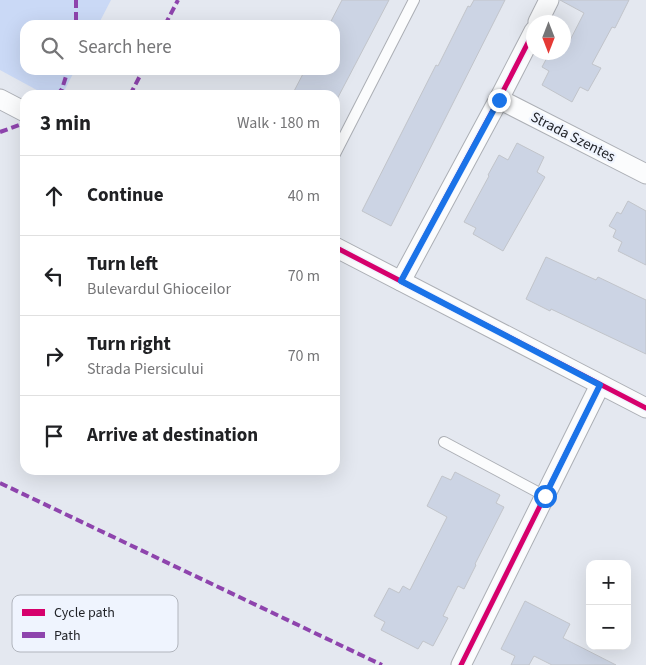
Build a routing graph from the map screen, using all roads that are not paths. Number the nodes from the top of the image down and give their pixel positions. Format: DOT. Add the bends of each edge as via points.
graph roads {
  1 [pos="414,0"];
  2 [pos="549,0"];
  3 [pos="542,15"];
  4 [pos="526,47"];
  5 [pos="0,99"];
  6 [pos="499,100"];
  7 [pos="20,109"];
  8 [pos="340,144"];
  9 [pos="646,174"];
  10 [pos="340,250"];
  11 [pos="401,281"];
  12 [pos="600,385"];
  13 [pos="646,408"];
  14 [pos="444,442"];
  15 [pos="545,496"];
  16 [pos="460,665"];
  1 -- 8 [label="lane"];
  2 -- 3 [label="street"];
  4 -- 6 [label="street"];
  5 -- 7 [label="street"];
  6 -- 9 [label="street, Strada Szentes"];
  6 -- 11 [label="street"];
  10 -- 11 [label="street"];
  11 -- 12 [label="street"];
  12 -- 13 [label="street"];
  12 -- 15 [label="street"];
  14 -- 15 [label="lane"];
  15 -- 16 [label="street"];
}
